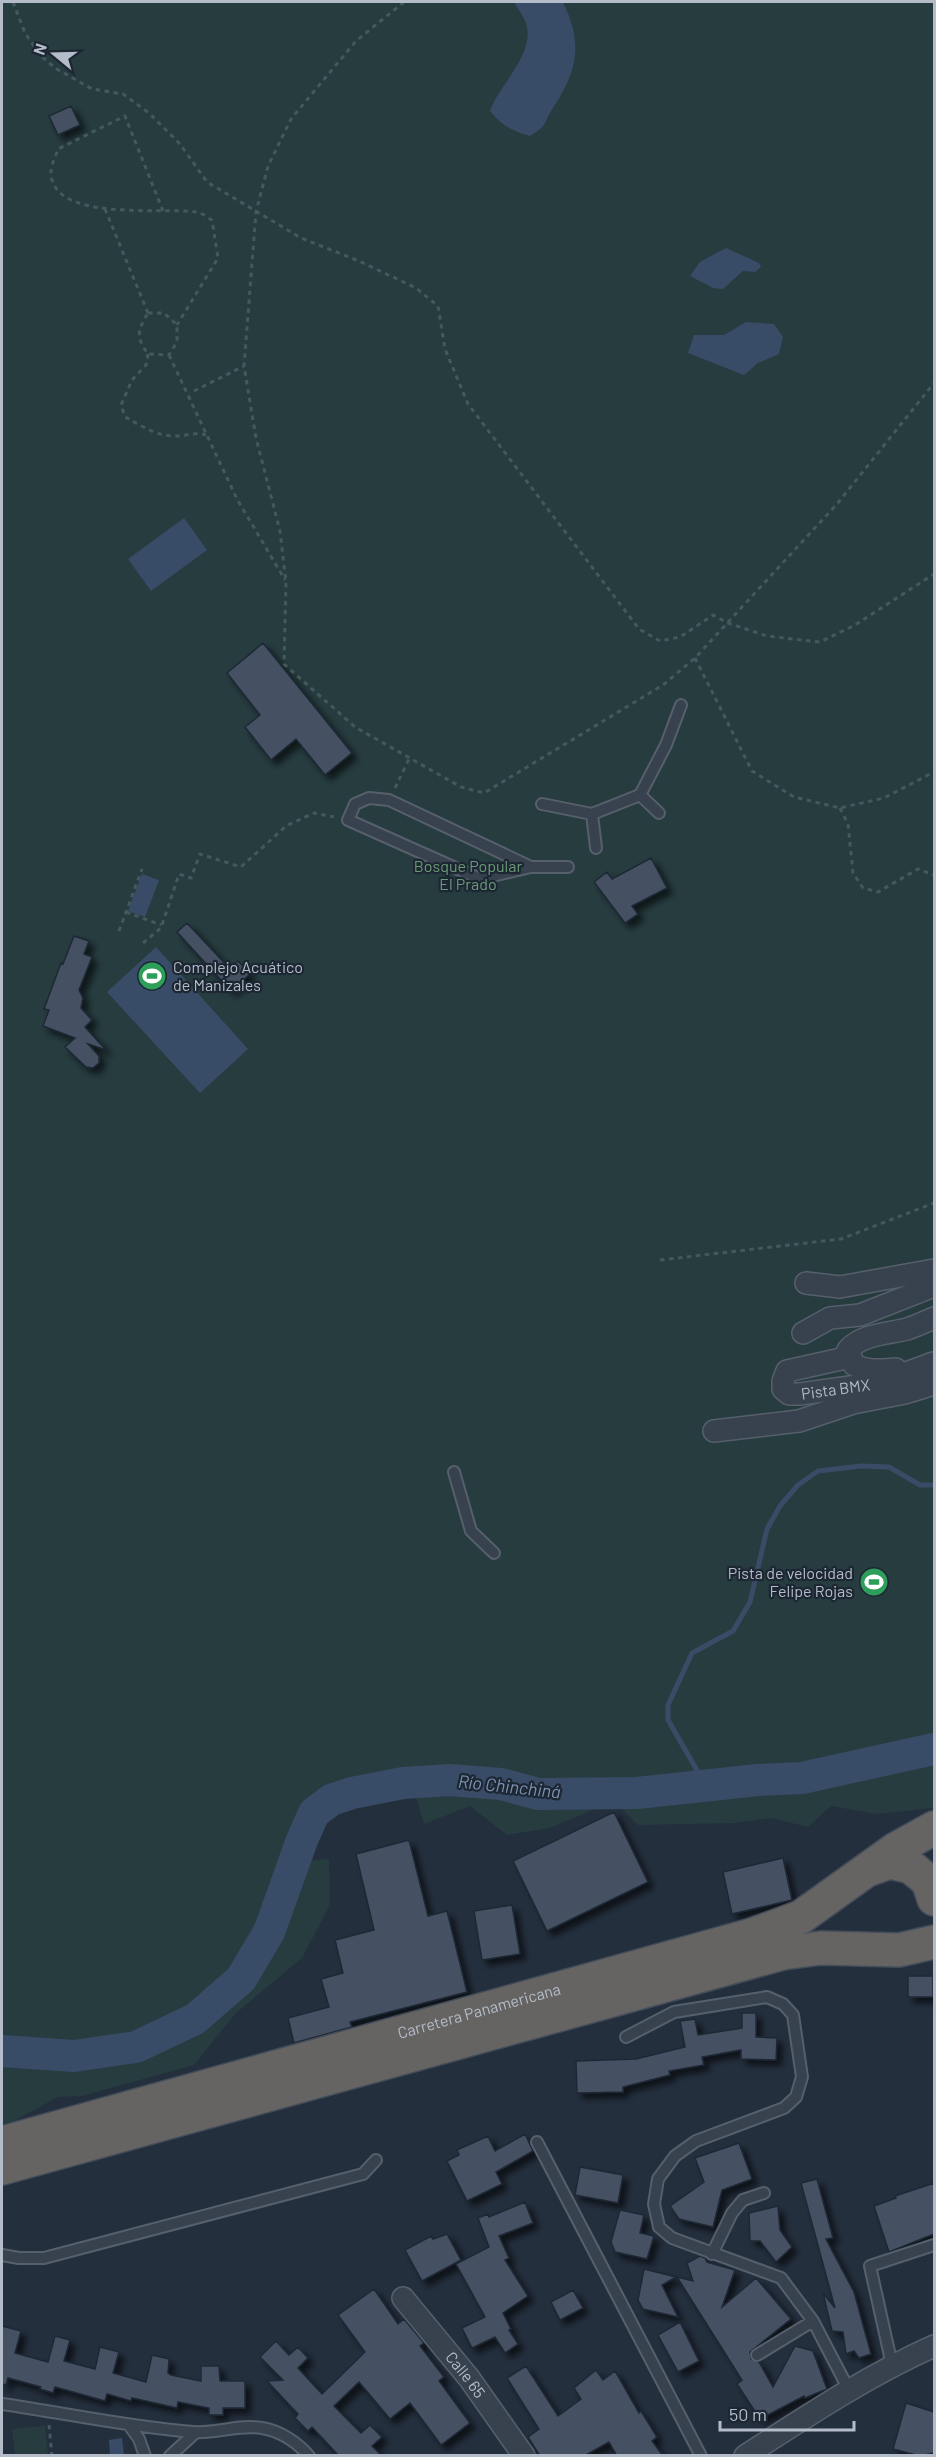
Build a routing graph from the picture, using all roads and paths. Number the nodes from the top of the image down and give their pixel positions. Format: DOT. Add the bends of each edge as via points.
graph roads {
  1 [pos="13,2"];
  2 [pos="405,2"];
  3 [pos="105,209"];
  4 [pos="163,211"];
  5 [pos="256,212"];
  6 [pos="148,313"];
  7 [pos="177,325"];
  8 [pos="148,354"];
  9 [pos="169,355"];
  10 [pos="244,366"];
  11 [pos="934,383"];
  12 [pos="194,392"];
  13 [pos="207,435"];
  14 [pos="934,574"];
  15 [pos="286,582"];
  16 [pos="728,623"];
  17 [pos="695,658"];
  18 [pos="681,705"];
  19 [pos="410,757"];
  20 [pos="934,772"];
  21 [pos="640,795"];
  22 [pos="389,800"];
  23 [pos="542,804"];
  24 [pos="840,808"];
  25 [pos="659,813"];
  26 [pos="592,814"];
  27 [pos="348,820"];
  28 [pos="597,848"];
  29 [pos="531,867"];
  30 [pos="568,867"];
  31 [pos="142,869"];
  32 [pos="934,874"];
  33 [pos="126,912"];
  34 [pos="162,925"];
  35 [pos="119,931"];
  36 [pos="144,943"];
  37 [pos="934,1203"];
  38 [pos="660,1260"];
  39 [pos="934,1270"];
  40 [pos="806,1283"];
  41 [pos="934,1286"];
  42 [pos="934,1318"];
  43 [pos="803,1334"];
  44 [pos="850,1357"];
  45 [pos="934,1370"];
  46 [pos="714,1431"];
  47 [pos="454,1472"];
  48 [pos="494,1553"];
  49 [pos="934,1828"];
  50 [pos="870,1869"];
  51 [pos="934,1899"];
  52 [pos="934,1908"];
  53 [pos="934,1942"];
  54 [pos="899,1950"];
  55 [pos="626,2037"];
  56 [pos="537,2142"];
  57 [pos="2,2143"];
  58 [pos="376,2160"];
  59 [pos="2,2168"];
  60 [pos="764,2193"];
  61 [pos="934,2245"];
  62 [pos="712,2254"];
  63 [pos="2,2255"];
  64 [pos="403,2298"];
  65 [pos="813,2321"];
  66 [pos="934,2346"];
  67 [pos="757,2355"];
  68 [pos="892,2365"];
  69 [pos="849,2390"];
  70 [pos="2,2404"];
  71 [pos="47,2410"];
  72 [pos="129,2425"];
  73 [pos="196,2432"];
  74 [pos="52,2456"];
  75 [pos="145,2456"];
  76 [pos="170,2456"];
  77 [pos="309,2456"];
  78 [pos="524,2456"];
  79 [pos="701,2456"];
  80 [pos="746,2456"];
  1 -- 5 [label="path" via="25,33 55,68 92,89 123,94 180,144 207,182"];
  2 -- 5 [label="path" via="356,42 291,119 268,166"];
  3 -- 4 [label="path"];
  3 -- 4 [label="path" via="84,206 58,191 51,177 52,167 58,149 125,116"];
  3 -- 6 [label="path"];
  4 -- 7 [label="path" via="199,212 212,220 218,258"];
  5 -- 10 [label="path"];
  5 -- 16 [label="path" via="301,238 416,288 438,306 445,349 468,404 639,629 660,641 680,637 713,615"];
  6 -- 7 [label="path" via="165,313"];
  6 -- 8 [label="path" via="139,327 140,342"];
  7 -- 9 [label="path" via="177,342"];
  8 -- 9 [label="path"];
  8 -- 13 [label="path" via="146,365 132,380 121,405 125,417 172,437"];
  9 -- 13 [label="path"];
  10 -- 12 [label="path"];
  10 -- 15 [label="path" via="256,438 280,531"];
  11 -- 16 [label="path" via="837,504"];
  13 -- 15 [label="path" via="237,500"];
  14 -- 16 [label="path" via="855,625 820,642 766,636"];
  15 -- 19 [label="path" via="284,664 355,727"];
  16 -- 17 [label="path"];
  17 -- 19 [label="path" via="663,685 484,793 461,788"];
  17 -- 24 [label="path" via="752,771 794,797"];
  18 -- 21 [label="lane"];
  19 -- 22 [label="path"];
  20 -- 24 [label="path" via="884,798"];
  21 -- 25 [label="lane"];
  21 -- 26 [label="lane"];
  22 -- 27 [label="lane" via="369,798 355,804"];
  22 -- 29 [label="lane"];
  23 -- 26 [label="lane"];
  24 -- 32 [label="path" via="848,824 853,873 863,888 878,892 918,869"];
  26 -- 28 [label="lane"];
  27 -- 29 [label="lane" via="478,878"];
  27 -- 34 [label="path" via="309,814 286,826 241,867 200,854 191,878 179,874"];
  29 -- 30 [label="lane"];
  31 -- 33 [label="path"];
  33 -- 34 [label="path"];
  33 -- 35 [label="path"];
  34 -- 36 [label="path"];
  37 -- 38 [label="path" via="841,1239"];
  39 -- 40 [label="street" via="840,1287"];
  41 -- 43 [label="street" via="860,1315 830,1318"];
  42 -- 44 [label="street, Pista BMX" via="911,1328 863,1339 848,1350"];
  44 -- 45 [label="street, Pista BMX" via="854,1365 873,1371"];
  44 -- 45 [label="street, Pista BMX" via="787,1371 783,1389 789,1394 800,1394 879,1383"];
  45 -- 46 [label="street, Pista BMX" via="905,1393 853,1403 799,1421"];
  47 -- 48 [label="lane" via="471,1531"];
  49 -- 50 [label="highway, Carretera Panamericana"];
  50 -- 51 [label="highway" via="890,1862 911,1867 928,1881"];
  50 -- 57 [label="highway, Carretera Panamericana" via="801,1917 753,1935"];
  52 -- 54 [label="highway" via="932,1923 919,1941"];
  53 -- 54 [label="highway, Carretera Panamericana"];
  54 -- 59 [label="highway, Carretera Panamericana" via="821,1948 783,1953"];
  55 -- 62 [label="lane" via="674,2012 767,1997 783,2004 793,2015 802,2078 796,2097 784,2108 696,2141 675,2156 658,2179 654,2204 659,2227 672,2238"];
  56 -- 79 [label="lane"];
  58 -- 63 [label="lane" via="363,2174 44,2258"];
  60 -- 62 [label="lane" via="743,2200 732,2213"];
  61 -- 68 [label="lane" via="870,2266"];
  62 -- 65 [label="lane" via="782,2278"];
  64 -- 78 [label="street, Calle 65" via="469,2378"];
  65 -- 67 [label="lane"];
  65 -- 69 [label="lane"];
  66 -- 68 [label="street"];
  68 -- 69 [label="street"];
  69 -- 80 [label="street"];
  70 -- 71 [label="lane"];
  71 -- 72 [label="lane"];
  71 -- 74 [label="path"];
  72 -- 73 [label="lane"];
  72 -- 75 [label="lane"];
  73 -- 76 [label="lane"];
  73 -- 77 [label="lane" via="262,2428 281,2434"];
}
